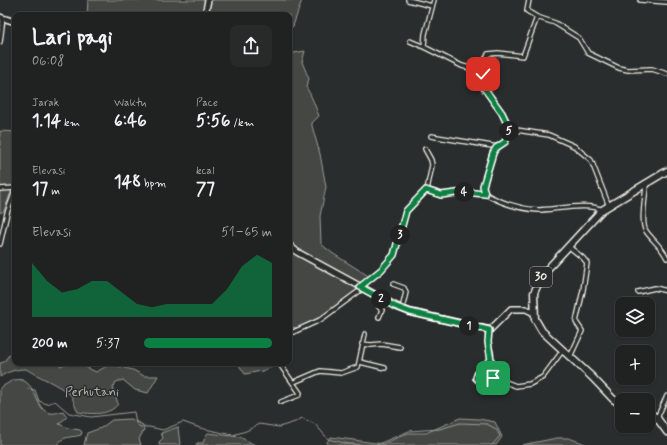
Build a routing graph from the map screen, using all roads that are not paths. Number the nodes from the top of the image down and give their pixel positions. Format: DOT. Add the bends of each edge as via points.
graph roads {
  1 [pos="208,0"];
  2 [pos="408,0"];
  3 [pos="434,0"];
  4 [pos="529,0"];
  5 [pos="640,0"];
  6 [pos="667,2"];
  7 [pos="432,6"];
  8 [pos="206,12"];
  9 [pos="2,17"];
  10 [pos="537,18"];
  11 [pos="12,21"];
  12 [pos="410,41"];
  13 [pos="0,42"];
  14 [pos="424,47"];
  15 [pos="667,74"];
  16 [pos="483,76"];
  17 [pos="510,130"];
  18 [pos="430,136"];
  19 [pos="498,147"];
  20 [pos="425,149"];
  21 [pos="667,171"];
  22 [pos="646,183"];
  23 [pos="0,189"];
  24 [pos="12,189"];
  25 [pos="426,190"];
  26 [pos="485,194"];
  27 [pos="12,198"];
  28 [pos="609,206"];
  29 [pos="602,210"];
  30 [pos="0,244"];
  31 [pos="568,246"];
  32 [pos="292,248"];
  33 [pos="667,258"];
  34 [pos="393,284"];
  35 [pos="361,288"];
  36 [pos="667,291"];
  37 [pos="638,292"];
  38 [pos="382,299"];
  39 [pos="402,309"];
  40 [pos="534,313"];
  41 [pos="379,317"];
  42 [pos="489,330"];
  43 [pos="292,333"];
  44 [pos="364,334"];
  45 [pos="362,344"];
  46 [pos="400,347"];
  47 [pos="563,350"];
  48 [pos="570,357"];
  49 [pos="360,362"];
  50 [pos="281,366"];
  51 [pos="385,368"];
  52 [pos="294,382"];
  53 [pos="667,396"];
  54 [pos="615,400"];
  55 [pos="281,402"];
  56 [pos="657,418"];
  57 [pos="667,432"];
  1 -- 8 [label="street"];
  2 -- 7 [label="street"];
  3 -- 7 [label="street"];
  4 -- 10 [label="street" via="527,11"];
  5 -- 6 [label="street"];
  7 -- 14 [label="street"];
  9 -- 11 [label="street"];
  9 -- 13 [label="street"];
  10 -- 15 [label="street" via="555,23 578,38 588,53 619,68 652,69"];
  10 -- 16 [label="street" via="523,56 488,54 486,73"];
  12 -- 14 [label="street"];
  14 -- 16 [label="street" via="462,66 478,70"];
  16 -- 17 [label="street" via="484,88 502,113"];
  17 -- 19 [label="street" via="505,142"];
  17 -- 28 [label="street" via="549,135 574,146 591,160"];
  18 -- 19 [label="street"];
  19 -- 26 [label="street" via="493,153 483,186"];
  20 -- 25 [label="street" via="432,163"];
  21 -- 22 [label="highway, 30"];
  22 -- 28 [label="highway, 30"];
  22 -- 33 [label="street" via="643,222 645,230"];
  23 -- 24 [label="street"];
  25 -- 26 [label="street" via="441,195 464,192"];
  25 -- 35 [label="street" via="406,211 394,255"];
  26 -- 29 [label="street" via="514,207 538,210 591,207"];
  27 -- 30 [label="street"];
  28 -- 29 [label="highway, 30"];
  29 -- 31 [label="highway, 30"];
  31 -- 40 [label="highway, 30" via="539,281 534,293"];
  31 -- 48 [label="street" via="587,263 576,322 582,331"];
  32 -- 35 [label="street"];
  34 -- 39 [label="street" via="404,288 406,292"];
  35 -- 38 [label="street"];
  35 -- 43 [label="street" via="326,316"];
  36 -- 37 [label="street" via="655,288"];
  38 -- 39 [label="street"];
  38 -- 41 [label="street"];
  39 -- 42 [label="street"];
  40 -- 42 [label="street" via="528,309 513,308 492,330"];
  40 -- 47 [label="highway, 30" via="542,331"];
  42 -- 47 [label="street" via="491,360 480,368 476,378 478,380 495,378 516,386 530,384 543,377"];
  44 -- 45 [label="street"];
  45 -- 46 [label="street"];
  45 -- 49 [label="street"];
  47 -- 48 [label="highway, 30"];
  48 -- 54 [label="highway, 30"];
  49 -- 51 [label="street"];
  49 -- 52 [label="street" via="358,367 345,372 320,371"];
  50 -- 52 [label="street"];
  52 -- 55 [label="street" via="300,394"];
  53 -- 56 [label="street"];
  56 -- 57 [label="highway"];
}
